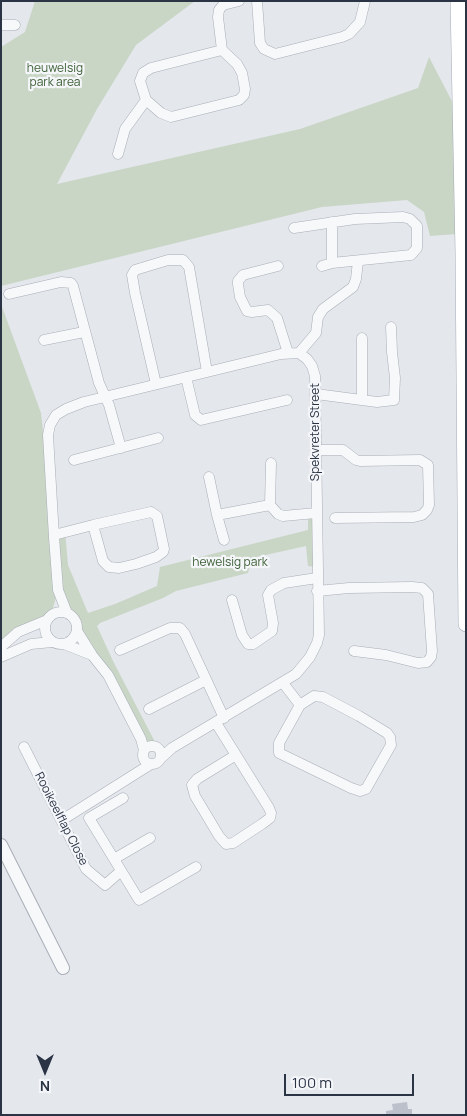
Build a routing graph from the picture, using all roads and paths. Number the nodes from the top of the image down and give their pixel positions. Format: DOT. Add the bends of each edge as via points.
graph roads {
  1 [pos="239,1"];
  2 [pos="257,1"];
  3 [pos="365,1"];
  4 [pos="458,1"];
  5 [pos="1,25"];
  6 [pos="15,25"];
  7 [pos="222,50"];
  8 [pos="146,100"];
  9 [pos="118,154"];
  10 [pos="332,222"];
  11 [pos="294,228"];
  12 [pos="358,261"];
  13 [pos="278,266"];
  14 [pos="9,294"];
  15 [pos="391,327"];
  16 [pos="84,332"];
  17 [pos="362,338"];
  18 [pos="44,340"];
  19 [pos="288,352"];
  20 [pos="299,353"];
  21 [pos="207,372"];
  22 [pos="186,377"];
  23 [pos="156,384"];
  24 [pos="316,394"];
  25 [pos="106,397"];
  26 [pos="362,399"];
  27 [pos="286,400"];
  28 [pos="158,438"];
  29 [pos="121,448"];
  30 [pos="316,450"];
  31 [pos="74,460"];
  32 [pos="271,463"];
  33 [pos="210,477"];
  34 [pos="270,505"];
  35 [pos="316,513"];
  36 [pos="217,515"];
  37 [pos="335,518"];
  38 [pos="93,525"];
  39 [pos="54,535"];
  40 [pos="224,540"];
  41 [pos="317,578"];
  42 [pos="58,590"];
  43 [pos="317,591"];
  44 [pos="232,600"];
  45 [pos="68,613"];
  46 [pos="48,619"];
  47 [pos="466,624"];
  48 [pos="78,632"];
  49 [pos="52,642"];
  50 [pos="31,644"];
  51 [pos="64,644"];
  52 [pos="1,647"];
  53 [pos="120,650"];
  54 [pos="354,651"];
  55 [pos="92,656"];
  56 [pos="1,657"];
  57 [pos="206,680"];
  58 [pos="283,682"];
  59 [pos="300,705"];
  60 [pos="149,708"];
  61 [pos="220,720"];
  62 [pos="24,747"];
  63 [pos="151,754"];
  64 [pos="236,755"];
  65 [pos="123,798"];
  66 [pos="62,820"];
  67 [pos="150,838"];
  68 [pos="1,845"];
  69 [pos="114,859"];
  70 [pos="196,867"];
  71 [pos="121,871"];
  72 [pos="63,968"];
  1 -- 7 [label="street" via="219,10"];
  2 -- 3 [label="street" via="260,43 275,54 349,34 360,22"];
  4 -- 47 [label="main road"];
  5 -- 6 [label="street"];
  7 -- 8 [label="street" via="146,70 140,81"];
  7 -- 8 [label="street" via="242,73 245,89 239,100 172,117 161,113"];
  8 -- 9 [label="street" via="124,129"];
  10 -- 11 [label="street"];
  10 -- 12 [label="street" via="327,264"];
  10 -- 12 [label="street" via="403,217 417,226 418,248 414,253"];
  12 -- 20 [label="street" via="355,284 323,308 316,333"];
  13 -- 19 [label="street" via="243,275 238,284 246,311 268,310 277,318"];
  14 -- 16 [label="street" via="61,282 71,283"];
  15 -- 26 [label="street" via="395,398 377,402"];
  16 -- 18 [label="street"];
  16 -- 25 [label="street"];
  17 -- 26 [label="street"];
  19 -- 20 [label="street"];
  19 -- 21 [label="street"];
  20 -- 24 [label="street, Spekvreter Street" via="312,366"];
  21 -- 22 [label="street"];
  21 -- 23 [label="street" via="189,267 184,260 168,260 136,270 132,275"];
  22 -- 23 [label="street"];
  22 -- 27 [label="street" via="195,415 201,420"];
  23 -- 25 [label="street"];
  24 -- 26 [label="street"];
  24 -- 30 [label="street, Spekvreter Street"];
  25 -- 29 [label="street"];
  25 -- 39 [label="street" via="66,409 56,415 50,425"];
  28 -- 29 [label="street"];
  29 -- 31 [label="street"];
  30 -- 35 [label="street, Spekvreter Street"];
  30 -- 37 [label="street" via="343,450 360,461 420,460 428,465 428,505 422,515"];
  32 -- 34 [label="street"];
  33 -- 36 [label="street"];
  34 -- 35 [label="street" via="283,516"];
  34 -- 36 [label="street"];
  35 -- 41 [label="street, Spekvreter Street"];
  36 -- 40 [label="street"];
  38 -- 38 [label="street" via="154,513 163,552 128,566 109,567 104,561"];
  38 -- 39 [label="street"];
  39 -- 42 [label="street"];
  41 -- 43 [label="street, Spekvreter Street"];
  41 -- 44 [label="street" via="284,584 271,590 268,595 272,632 253,644 248,644 242,635"];
  42 -- 45 [label="street"];
  42 -- 46 [label="street"];
  43 -- 54 [label="street" via="412,587 422,588 428,594 432,651 428,662"];
  43 -- 58 [label="street, Spekvreter Street" via="319,635 315,648 301,669"];
  45 -- 46 [label="street" via="60,612"];
  45 -- 48 [label="street" via="76,620"];
  46 -- 49 [label="street" via="45,632"];
  46 -- 50 [label="street"];
  46 -- 52 [label="street" via="20,631"];
  48 -- 51 [label="street" via="73,640"];
  48 -- 55 [label="street"];
  49 -- 50 [label="street"];
  49 -- 51 [label="street"];
  50 -- 56 [label="street"];
  51 -- 55 [label="street"];
  53 -- 57 [label="street" via="170,628 180,628"];
  55 -- 63 [label="street" via="108,675"];
  57 -- 60 [label="street"];
  57 -- 61 [label="street"];
  58 -- 59 [label="street"];
  58 -- 61 [label="street, Spekvreter Street"];
  59 -- 59 [label="street" via="314,696 323,697 387,733 391,745 366,789 350,788 279,753 279,743"];
  61 -- 63 [label="street, Spekvreter Street" via="172,748"];
  61 -- 64 [label="street"];
  62 -- 66 [label="street, Rooikeelflap Close"];
  63 -- 66 [label="street, Spekvreter Street" via="140,772"];
  64 -- 64 [label="street" via="192,785 195,796 226,844 233,843 271,815"];
  65 -- 69 [label="street" via="89,818"];
  66 -- 71 [label="street, Rooikeelflap Close" via="90,874 105,885"];
  67 -- 69 [label="street"];
  68 -- 72 [label="street"];
  69 -- 71 [label="street"];
  70 -- 71 [label="street" via="139,900"];
}
